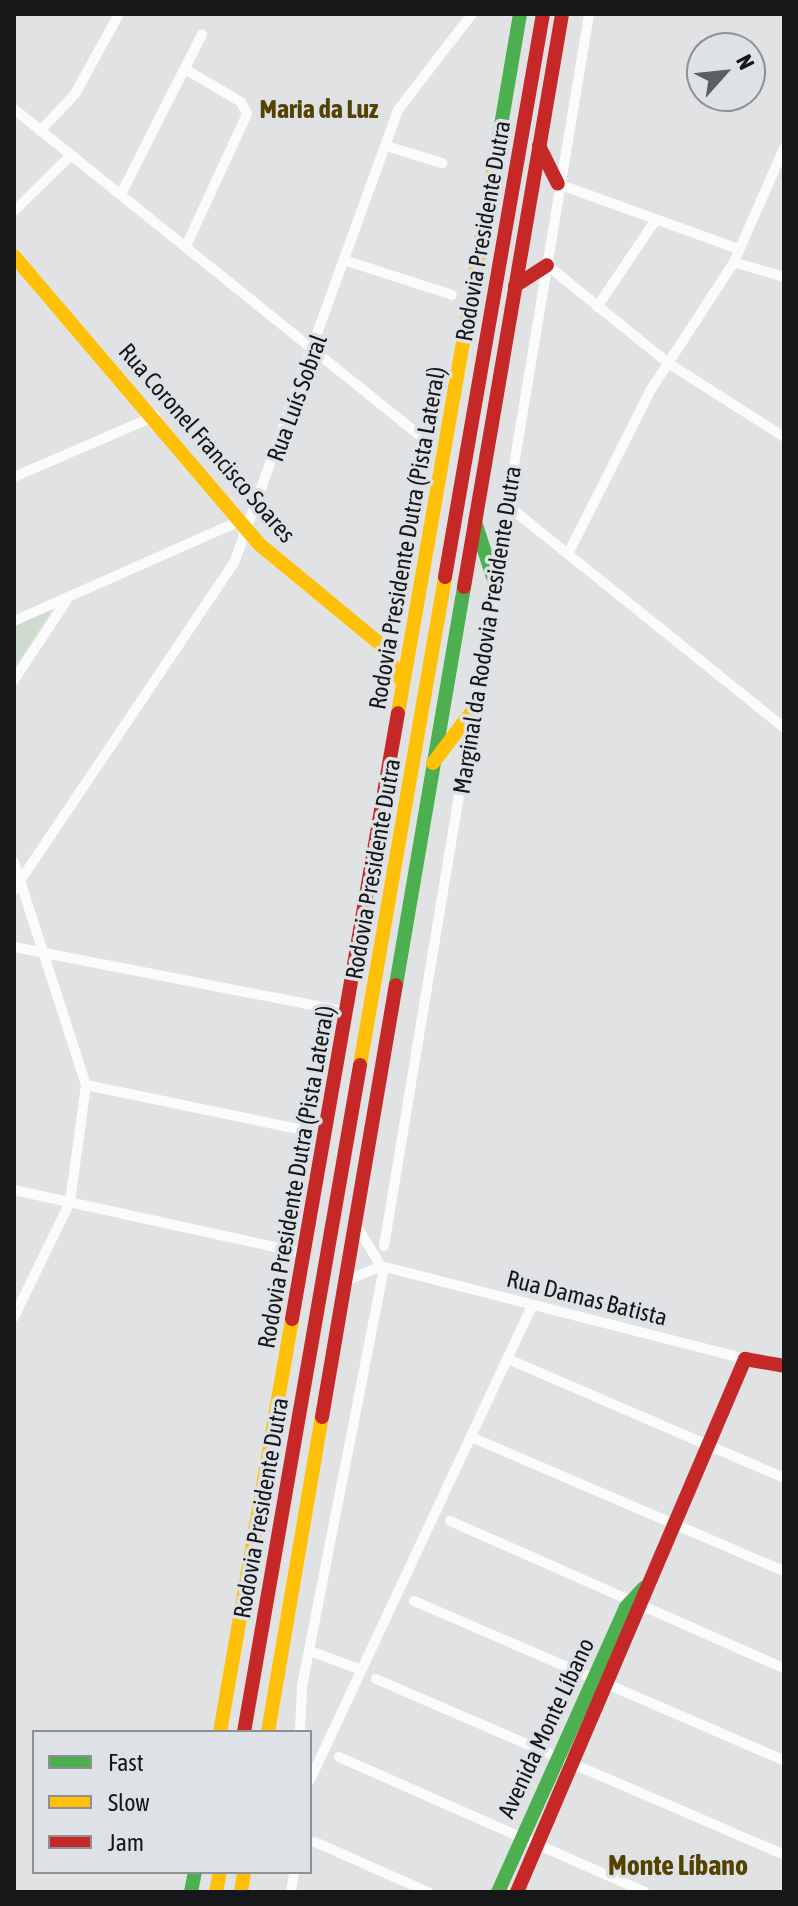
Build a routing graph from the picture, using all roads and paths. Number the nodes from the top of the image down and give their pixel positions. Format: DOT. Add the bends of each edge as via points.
graph roads {
  1 [pos="119,14"];
  2 [pos="472,14"];
  3 [pos="520,14"];
  4 [pos="543,14"];
  5 [pos="562,14"];
  6 [pos="589,14"];
  7 [pos="202,34"];
  8 [pos="185,69"];
  9 [pos="14,109"];
  10 [pos="40,131"];
  11 [pos="386,146"];
  12 [pos="539,146"];
  13 [pos="784,148"];
  14 [pos="70,156"];
  15 [pos="442,163"];
  16 [pos="558,184"];
  17 [pos="121,194"];
  18 [pos="14,211"];
  19 [pos="655,221"];
  20 [pos="187,244"];
  21 [pos="739,249"];
  22 [pos="14,256"];
  23 [pos="347,261"];
  24 [pos="734,262"];
  25 [pos="547,265"];
  26 [pos="784,277"];
  27 [pos="515,286"];
  28 [pos="452,295"];
  29 [pos="597,307"];
  30 [pos="315,349"];
  31 [pos="668,363"];
  32 [pos="155,416"];
  33 [pos="784,437"];
  34 [pos="429,443"];
  35 [pos="14,477"];
  36 [pos="507,505"];
  37 [pos="474,519"];
  38 [pos="246,526"];
  39 [pos="568,554"];
  40 [pos="493,577"];
  41 [pos="67,599"];
  42 [pos="417,606"];
  43 [pos="14,621"];
  44 [pos="381,645"];
  45 [pos="14,680"];
  46 [pos="403,688"];
  47 [pos="471,713"];
  48 [pos="784,728"];
  49 [pos="432,766"];
  50 [pos="14,862"];
  51 [pos="17,885"];
  52 [pos="14,947"];
  53 [pos="43,950"];
  54 [pos="348,1012"];
  55 [pos="86,1085"];
  56 [pos="298,1129"];
  57 [pos="14,1190"];
  58 [pos="70,1202"];
  59 [pos="355,1223"];
  60 [pos="384,1246"];
  61 [pos="304,1253"];
  62 [pos="383,1267"];
  63 [pos="343,1284"];
  64 [pos="531,1308"];
  65 [pos="14,1317"];
  66 [pos="508,1359"];
  67 [pos="745,1359"];
  68 [pos="784,1366"];
  69 [pos="471,1437"];
  70 [pos="707,1443"];
  71 [pos="784,1478"];
  72 [pos="450,1521"];
  73 [pos="673,1524"];
  74 [pos="784,1571"];
  75 [pos="414,1601"];
  76 [pos="637,1602"];
  77 [pos="310,1651"];
  78 [pos="784,1667"];
  79 [pos="359,1669"];
  80 [pos="594,1677"];
  81 [pos="376,1679"];
  82 [pos="610,1685"];
  83 [pos="220,1730"];
  84 [pos="244,1730"];
  85 [pos="268,1730"];
  86 [pos="300,1730"];
  87 [pos="557,1756"];
  88 [pos="339,1757"];
  89 [pos="312,1760"];
  90 [pos="784,1760"];
  91 [pos="574,1765"];
  92 [pos="520,1838"];
  93 [pos="315,1842"];
  94 [pos="538,1845"];
  95 [pos="784,1855"];
  96 [pos="428,1892"];
  97 [pos="498,1892"];
  98 [pos="517,1892"];
  99 [pos="645,1892"];
  1 -- 10 [label="street" via="75,94"];
  2 -- 11 [label="street, Rua Luís Sobral" via="407,93"];
  3 -- 42 [label="main road, Rodovia Presidente Dutra (Pista Lateral)"];
  4 -- 84 [label="main road, Rodovia Presidente Dutra"];
  5 -- 12 [label="main road, Rodovia Presidente Dutra"];
  6 -- 16 [label="street, Marginal da Rodovia Presidente Dutra"];
  7 -- 8 [label="street"];
  8 -- 17 [label="street"];
  8 -- 20 [label="street" via="241,102 247,114"];
  9 -- 10 [label="street"];
  10 -- 14 [label="street"];
  11 -- 15 [label="street"];
  11 -- 23 [label="street, Rua Luís Sobral"];
  12 -- 16 [label="main road"];
  12 -- 27 [label="main road, Rodovia Presidente Dutra"];
  13 -- 21 [label="street"];
  14 -- 17 [label="street"];
  14 -- 18 [label="street"];
  16 -- 19 [label="street"];
  16 -- 25 [label="street, Marginal da Rodovia Presidente Dutra"];
  17 -- 20 [label="street"];
  19 -- 21 [label="street"];
  19 -- 29 [label="street"];
  20 -- 30 [label="street"];
  21 -- 24 [label="street"];
  22 -- 32 [label="main road, Rua Coronel Francisco Soares"];
  23 -- 28 [label="street"];
  23 -- 30 [label="street, Rua Luís Sobral"];
  24 -- 26 [label="street"];
  24 -- 31 [label="street"];
  25 -- 27 [label="main road"];
  25 -- 29 [label="street"];
  25 -- 36 [label="street, Marginal da Rodovia Presidente Dutra"];
  27 -- 37 [label="main road, Rodovia Presidente Dutra"];
  29 -- 31 [label="street"];
  30 -- 34 [label="street"];
  30 -- 38 [label="street, Rua Luís Sobral"];
  31 -- 33 [label="street"];
  31 -- 39 [label="street"];
  32 -- 35 [label="street"];
  32 -- 38 [label="main road, Rua Coronel Francisco Soares"];
  36 -- 39 [label="street"];
  36 -- 40 [label="street, Marginal da Rodovia Presidente Dutra"];
  37 -- 40 [label="main road"];
  37 -- 49 [label="main road, Rodovia Presidente Dutra"];
  38 -- 41 [label="street"];
  38 -- 44 [label="main road, Rua Coronel Francisco Soares"];
  38 -- 51 [label="street, Rua Luís Sobral"];
  39 -- 48 [label="street"];
  40 -- 47 [label="street, Marginal da Rodovia Presidente Dutra"];
  41 -- 43 [label="street"];
  41 -- 45 [label="street"];
  42 -- 44 [label="main road" via="402,638"];
  42 -- 46 [label="main road, Rodovia Presidente Dutra (Pista Lateral)"];
  44 -- 46 [label="main road, Rua Coronel Francisco Soares"];
  46 -- 54 [label="main road, Rodovia Presidente Dutra (Pista Lateral)"];
  47 -- 49 [label="main road"];
  47 -- 60 [label="street, Marginal da Rodovia Presidente Dutra"];
  49 -- 59 [label="main road, Rodovia Presidente Dutra"];
  50 -- 51 [label="street"];
  51 -- 53 [label="street"];
  52 -- 53 [label="street"];
  53 -- 54 [label="street"];
  53 -- 55 [label="street"];
  54 -- 61 [label="main road, Rodovia Presidente Dutra (Pista Lateral)"];
  55 -- 56 [label="street"];
  55 -- 58 [label="street"];
  57 -- 58 [label="street"];
  58 -- 61 [label="street"];
  58 -- 65 [label="street"];
  59 -- 62 [label="street"];
  59 -- 63 [label="main road, Rodovia Presidente Dutra"];
  61 -- 83 [label="main road, Rodovia Presidente Dutra (Pista Lateral)"];
  62 -- 63 [label="street"];
  62 -- 64 [label="street, Rua Damas Batista"];
  62 -- 77 [label="street"];
  63 -- 85 [label="main road, Rodovia Presidente Dutra"];
  64 -- 66 [label="street"];
  64 -- 67 [label="street, Rua Damas Batista"];
  66 -- 69 [label="street"];
  66 -- 70 [label="street"];
  67 -- 68 [label="main road, Rua Damas Batista"];
  67 -- 70 [label="main road, Avenida Monte Líbano"];
  69 -- 73 [label="street"];
  69 -- 79 [label="street"];
  70 -- 71 [label="street"];
  70 -- 73 [label="main road, Avenida Monte Líbano"];
  72 -- 76 [label="street"];
  73 -- 74 [label="street"];
  73 -- 76 [label="main road, Avenida Monte Líbano"];
  75 -- 80 [label="street"];
  76 -- 78 [label="street"];
  76 -- 80 [label="main road, Avenida Monte Líbano"];
  76 -- 82 [label="main road, Avenida Monte Líbano"];
  77 -- 79 [label="street"];
  77 -- 86 [label="street"];
  79 -- 89 [label="street"];
  80 -- 82 [label="street"];
  80 -- 87 [label="main road, Avenida Monte Líbano"];
  81 -- 87 [label="street"];
  82 -- 90 [label="street"];
  82 -- 91 [label="main road, Avenida Monte Líbano"];
  87 -- 91 [label="street"];
  87 -- 92 [label="main road, Avenida Monte Líbano"];
  88 -- 92 [label="street"];
  91 -- 94 [label="main road, Avenida Monte Líbano"];
  91 -- 95 [label="street"];
  92 -- 94 [label="street"];
  92 -- 97 [label="main road, Avenida Monte Líbano"];
  93 -- 96 [label="street"];
  94 -- 98 [label="main road, Avenida Monte Líbano"];
  94 -- 99 [label="street"];
}
